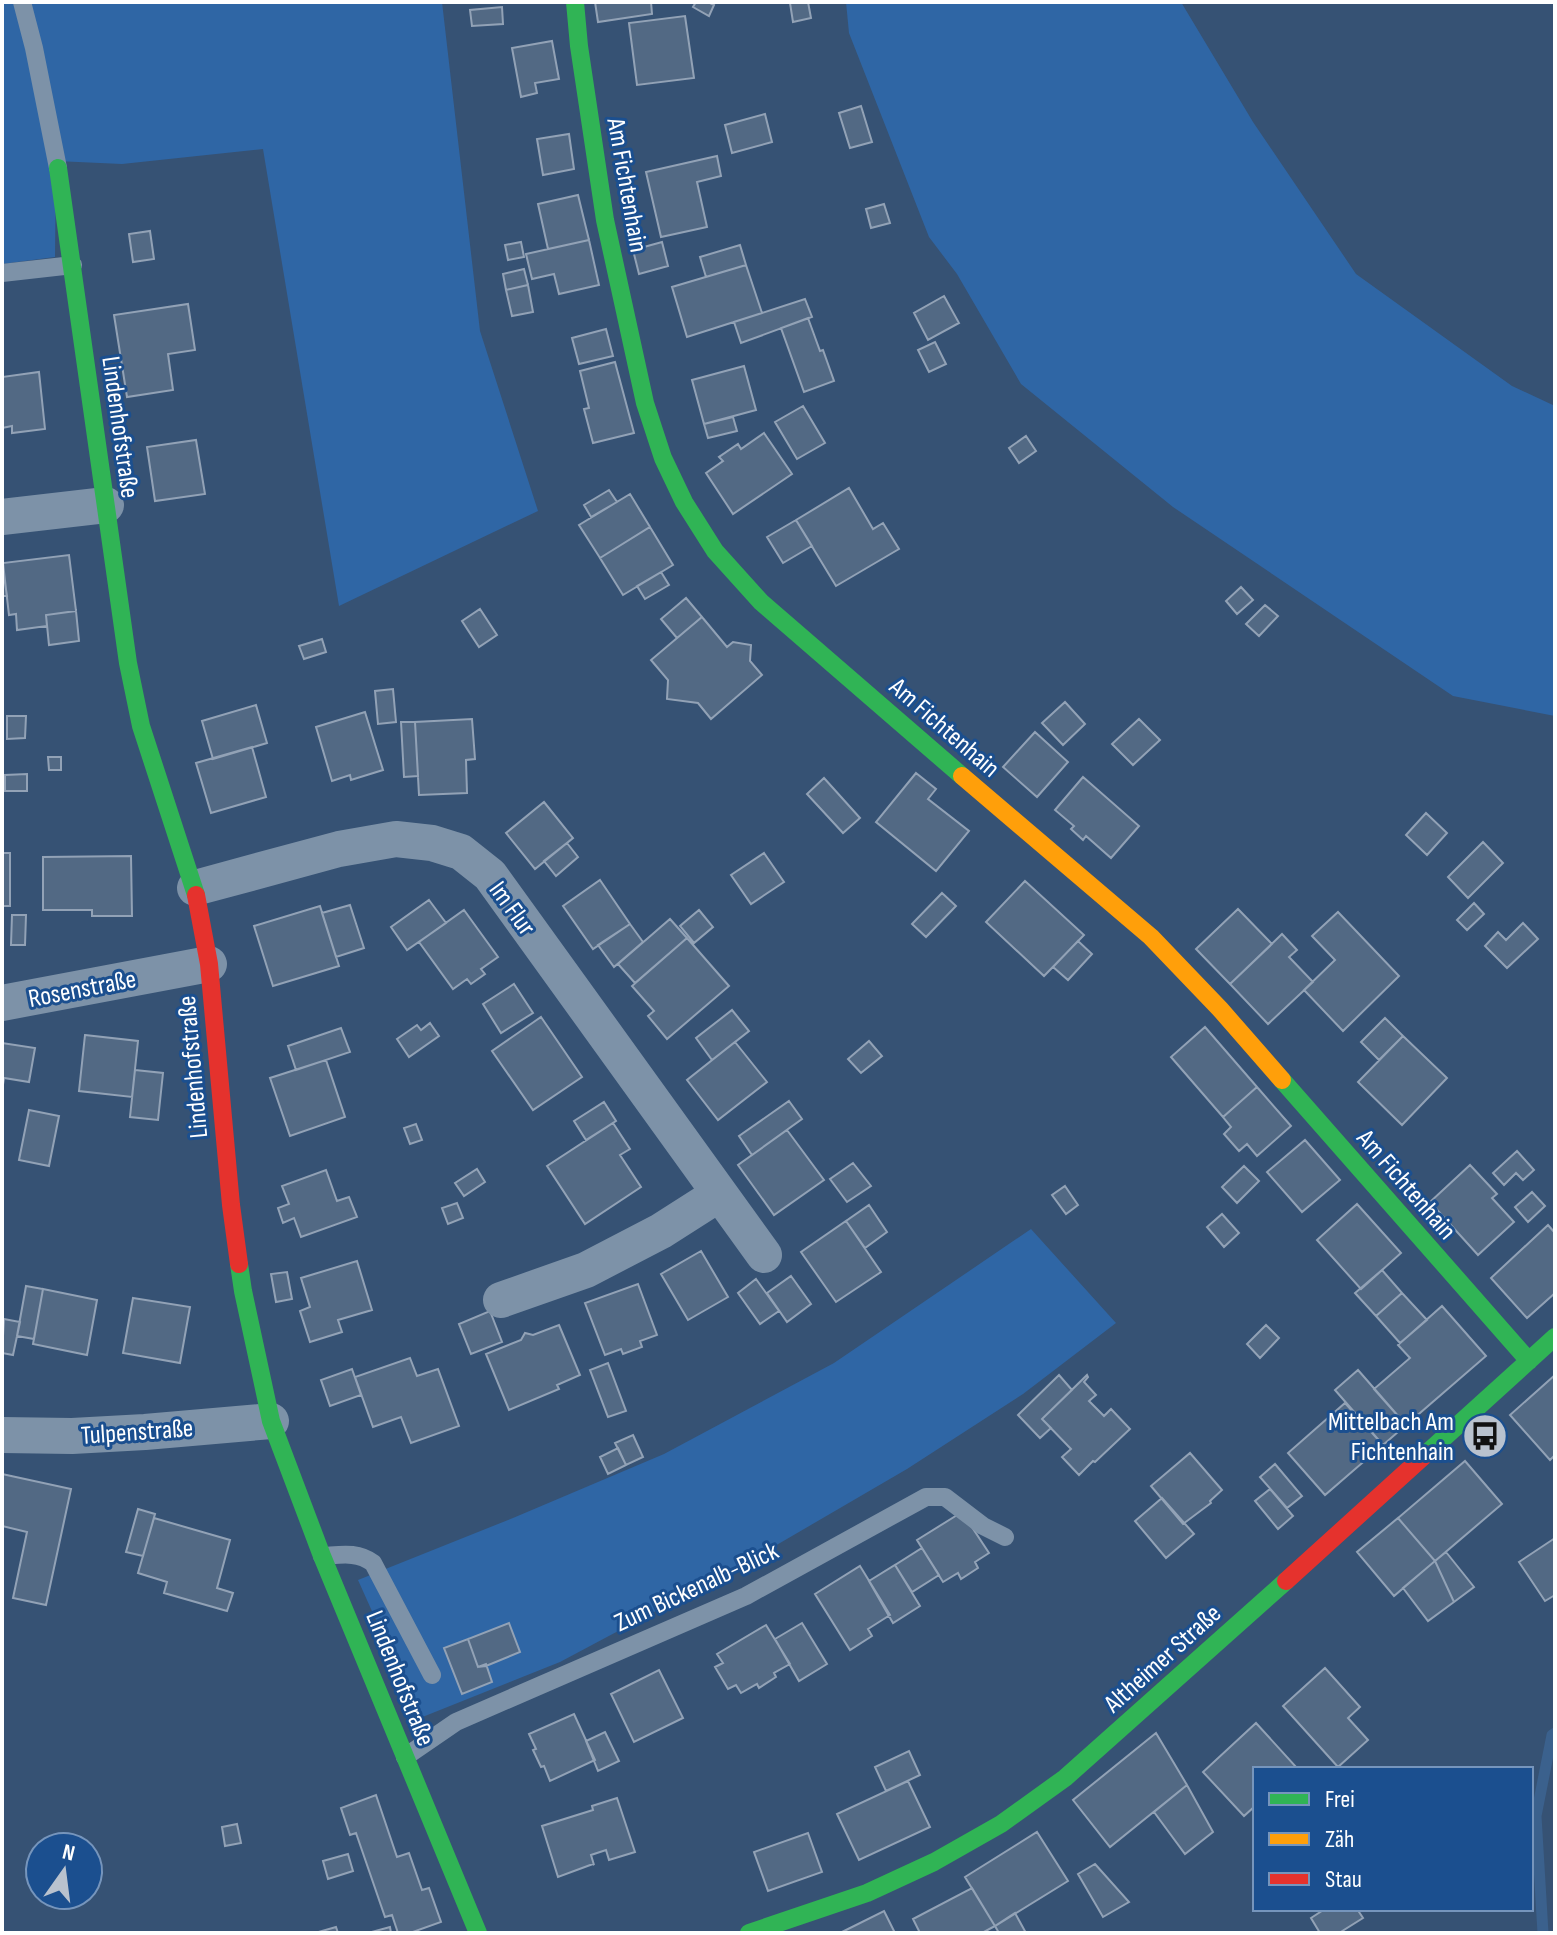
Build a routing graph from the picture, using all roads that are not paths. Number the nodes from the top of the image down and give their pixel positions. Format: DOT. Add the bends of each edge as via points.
graph roads {
  1 [pos="22,2"];
  2 [pos="575,2"];
  3 [pos="58,168"];
  4 [pos="73,265"];
  5 [pos="2,273"];
  6 [pos="106,505"];
  7 [pos="2,517"];
  8 [pos="195,888"];
  9 [pos="209,964"];
  10 [pos="2,1003"];
  11 [pos="719,1194"];
  12 [pos="764,1255"];
  13 [pos="501,1300"];
  14 [pos="1555,1337"];
  15 [pos="1529,1361"];
  16 [pos="271,1421"];
  17 [pos="2,1435"];
  18 [pos="1005,1537"];
  19 [pos="322,1556"];
  20 [pos="432,1675"];
  21 [pos="405,1757"];
  22 [pos="478,1933"];
  23 [pos="749,1933"];
  1 -- 3 [label="lane"];
  2 -- 15 [label="street, Am Fichtenhain" via="605,220 645,403 663,458 715,551 761,602 1151,937"];
  3 -- 4 [label="street, Lindenhofstraße"];
  4 -- 5 [label="lane"];
  4 -- 6 [label="street, Lindenhofstraße"];
  6 -- 7 [label="street"];
  6 -- 8 [label="street, Lindenhofstraße" via="141,726"];
  8 -- 9 [label="street, Lindenhofstraße"];
  8 -- 11 [label="street, Im Flur" via="396,839 461,852 490,875"];
  9 -- 10 [label="street, Rosenstraße"];
  9 -- 16 [label="street, Lindenhofstraße" via="231,1205"];
  11 -- 12 [label="street, Im Flur"];
  11 -- 13 [label="street" via="586,1270"];
  14 -- 15 [label="street, Altheimer Straße"];
  15 -- 23 [label="street, Altheimer Straße" via="1065,1778 1001,1824 934,1862 867,1893"];
  16 -- 17 [label="street, Tulpenstraße" via="101,1435"];
  16 -- 19 [label="street, Lindenhofstraße"];
  18 -- 21 [label="lane, Zum Bickenalb-Blick" via="945,1497 926,1497 746,1596 456,1722"];
  19 -- 20 [label="lane" via="352,1554 373,1563"];
  19 -- 21 [label="street, Lindenhofstraße"];
  21 -- 22 [label="street, Lindenhofstraße"];
}
